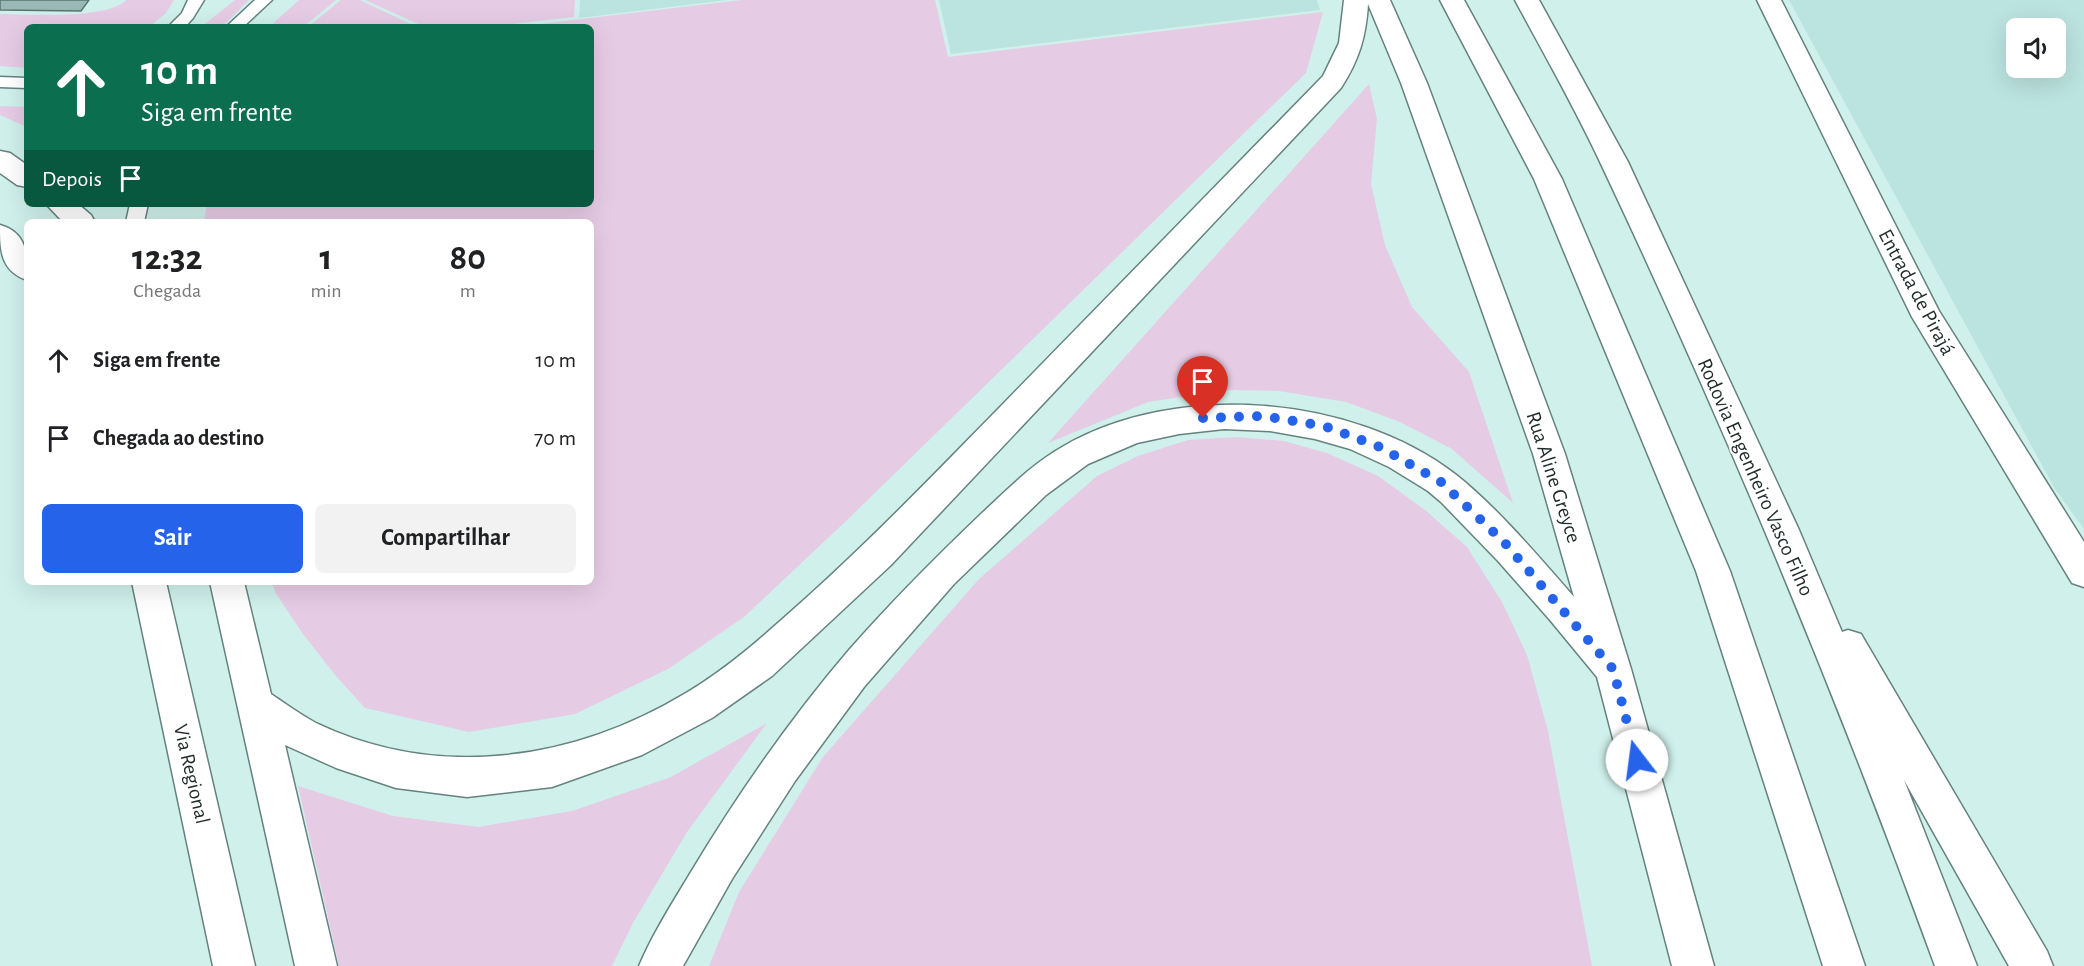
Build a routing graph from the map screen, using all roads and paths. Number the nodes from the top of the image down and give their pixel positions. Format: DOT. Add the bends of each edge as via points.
graph roads {
  1 [pos="196,0"];
  2 [pos="264,0"];
  3 [pos="1356,0"];
  4 [pos="1378,0"];
  5 [pos="1452,0"];
  6 [pos="1527,0"];
  7 [pos="1769,0"];
  8 [pos="179,24"];
  9 [pos="237,24"];
  10 [pos="0,82"];
  11 [pos="24,83"];
  12 [pos="0,160"];
  13 [pos="24,176"];
  14 [pos="64,207"];
  15 [pos="78,219"];
  16 [pos="0,235"];
  17 [pos="24,265"];
  18 [pos="1782,530"];
  19 [pos="2084,572"];
  20 [pos="150,585"];
  21 [pos="228,585"];
  22 [pos="1613,669"];
  23 [pos="255,705"];
  24 [pos="234,966"];
  25 [pos="316,966"];
  26 [pos="660,966"];
  27 [pos="1693,966"];
  28 [pos="1844,966"];
  29 [pos="1956,966"];
  30 [pos="2032,966"];
  1 -- 8 [label="lane"];
  2 -- 9 [label="lane"];
  3 -- 23 [label="main road" via="1352,48 1332,82 879,554 759,664 699,706 629,742 552,768 467,778 396,769 336,750 300,734"];
  4 -- 22 [label="main road, Rua Aline Greyce" via="1414,83 1549,454"];
  5 -- 28 [label="main road" via="1548,178 1713,571"];
  6 -- 18 [label="main road, Rodovia Engenheiro Vasco Filho" via="1614,162"];
  7 -- 19 [label="main road, Entrada de Pirajá" via="1927,317"];
  10 -- 11 [label="lane"];
  12 -- 13 [label="main road"];
  14 -- 15 [label="main road"];
  16 -- 17 [label="main road"];
  18 -- 29 [label="main road, Rodovia Engenheiro Vasco Filho" via="1905,829"];
  18 -- 30 [label="main road"];
  20 -- 24 [label="main road, Via Regional"];
  21 -- 23 [label="main road"];
  22 -- 26 [label="main road" via="1496,534 1441,482 1380,447 1324,426 1263,416 1203,418 1149,426 1089,448 1037,483 928,587 830,700 764,791"];
  22 -- 27 [label="main road, Rua Aline Greyce"];
  23 -- 25 [label="main road"];
}
